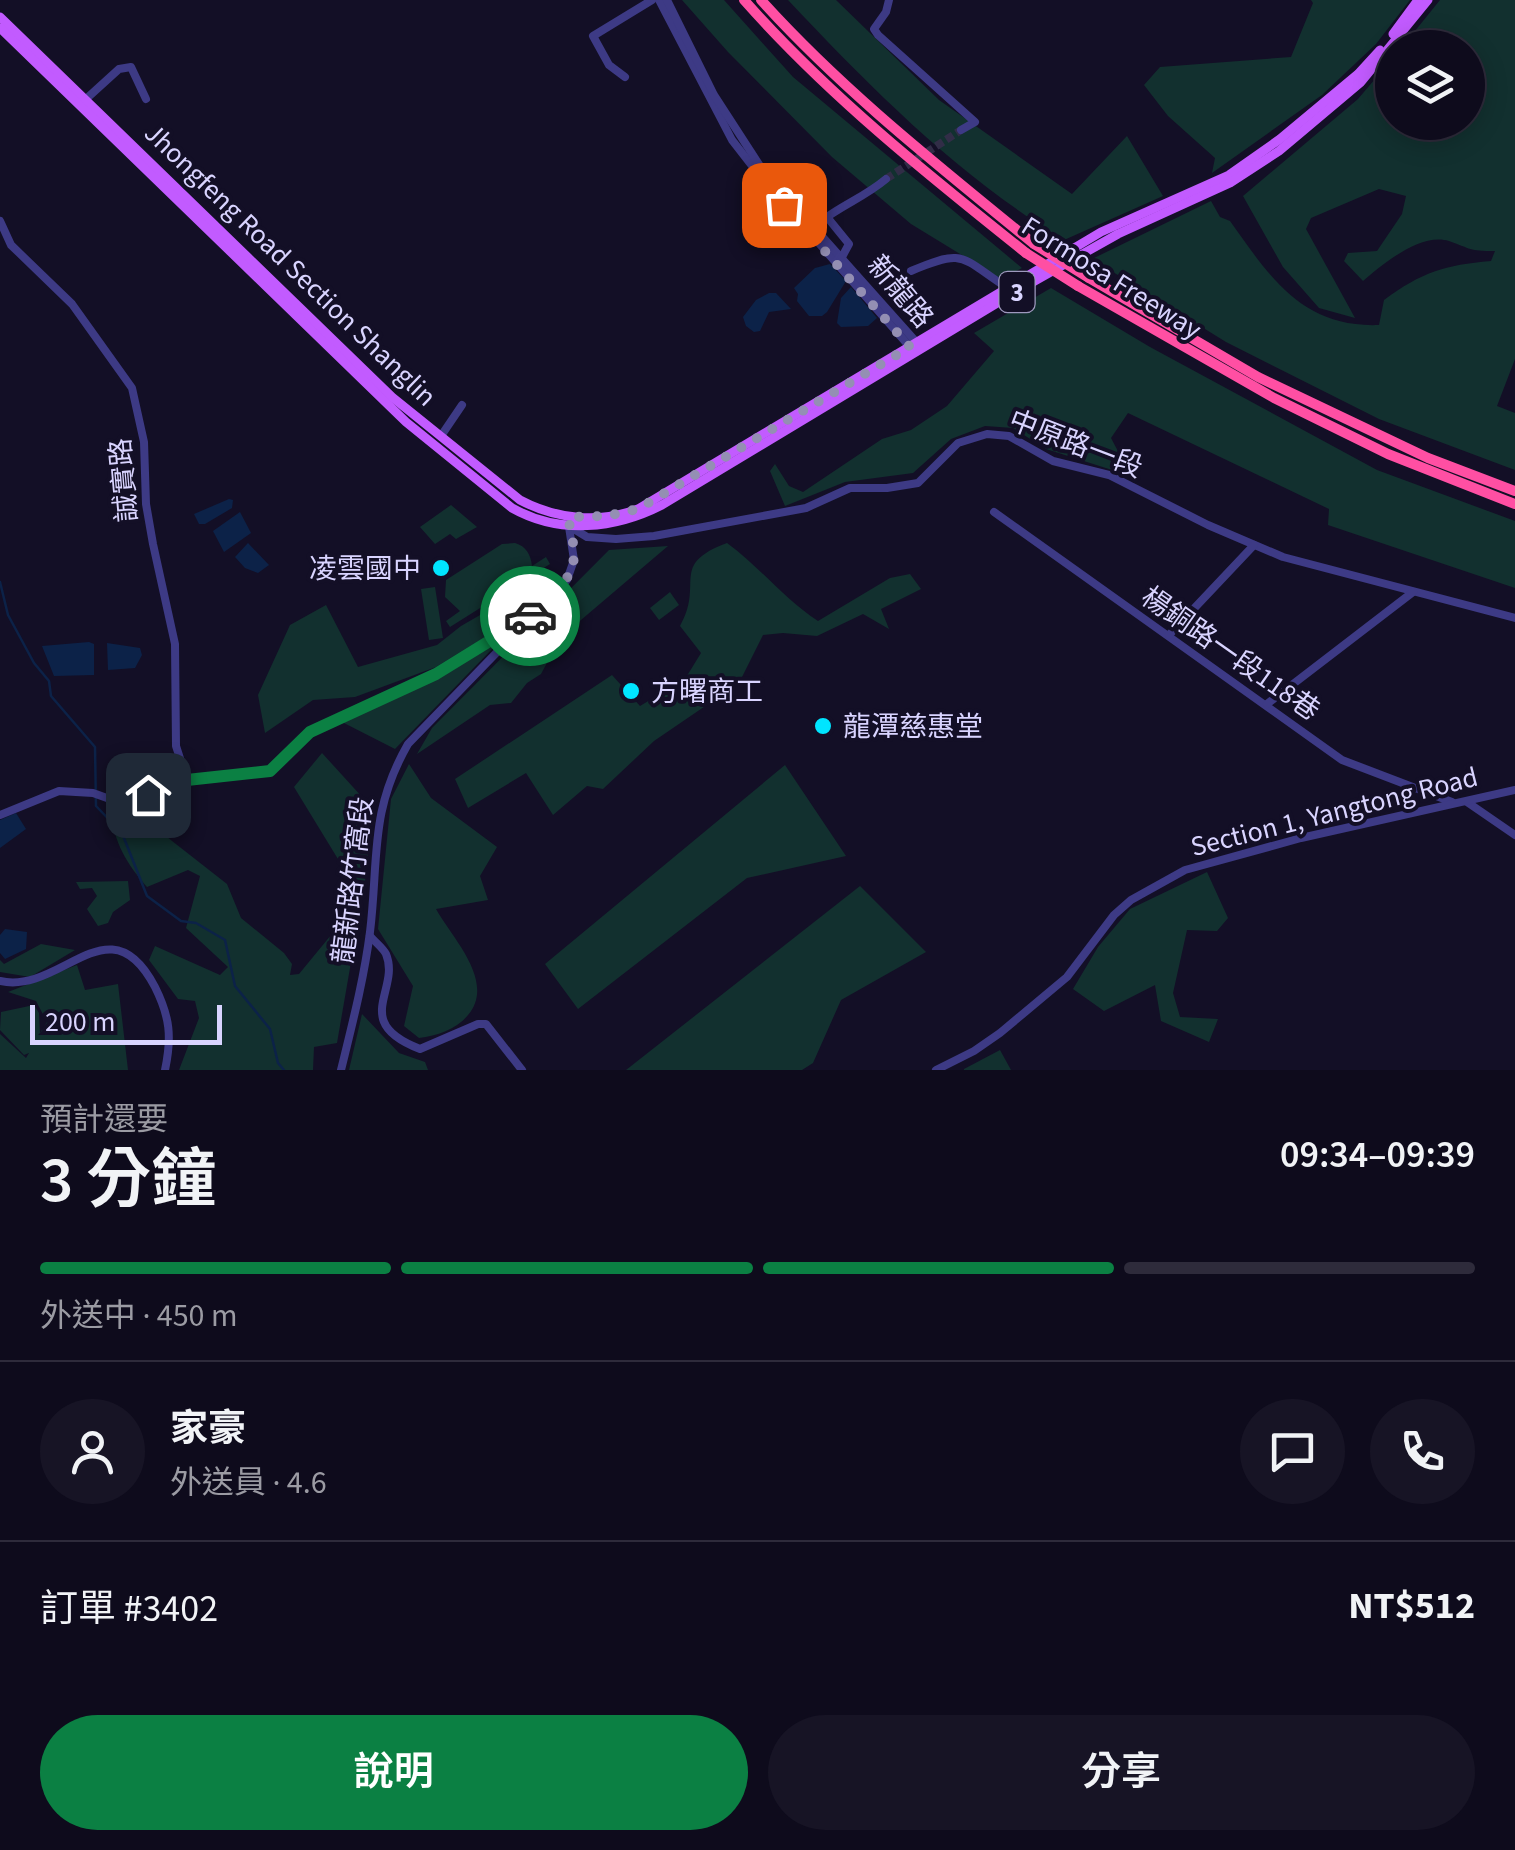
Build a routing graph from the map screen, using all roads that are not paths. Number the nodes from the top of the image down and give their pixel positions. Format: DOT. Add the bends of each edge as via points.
graph roads {
  1 [pos="655,0"];
  2 [pos="667,0"];
  3 [pos="744,0"];
  4 [pos="762,0"];
  5 [pos="889,0"];
  6 [pos="1418,0"];
  7 [pos="1428,0"];
  8 [pos="0,17"];
  9 [pos="0,28"];
  10 [pos="626,77"];
  11 [pos="86,99"];
  12 [pos="146,100"];
  13 [pos="961,130"];
  14 [pos="886,179"];
  15 [pos="0,220"];
  16 [pos="1030,249"];
  17 [pos="842,257"];
  18 [pos="912,272"];
  19 [pos="1006,287"];
  20 [pos="916,346"];
  21 [pos="462,404"];
  22 [pos="441,436"];
  23 [pos="1515,491"];
  24 [pos="1515,504"];
  25 [pos="994,512"];
  26 [pos="569,521"];
  27 [pos="1254,545"];
  28 [pos="1412,592"];
  29 [pos="532,615"];
  30 [pos="1515,618"];
  31 [pos="1168,635"];
  32 [pos="1267,704"];
  33 [pos="187,780"];
  34 [pos="1515,790"];
  35 [pos="1466,802"];
  36 [pos="1456,803"];
  37 [pos="0,814"];
  38 [pos="1515,836"];
  39 [pos="370,936"];
  40 [pos="0,981"];
  41 [pos="165,1070"];
  42 [pos="341,1070"];
  43 [pos="522,1070"];
  44 [pos="936,1070"];
  1 -- 10 [label="street" via="593,36 609,65"];
  1 -- 20 [label="street, 新龍路" via="732,140"];
  2 -- 17 [label="street, 新龍路" via="738,134"];
  3 -- 16 [label="highway, Formosa Freeway / 3" via="794,57 906,157"];
  4 -- 16 [label="highway, Formosa Freeway / 3" via="803,46"];
  5 -- 13 [label="street" via="874,28 975,122"];
  6 -- 19 [label="main road, 3" via="1358,74 1252,160 1101,232"];
  7 -- 20 [label="main road, 3" via="1362,82 1279,151 1230,183 1118,234"];
  8 -- 11 [label="main road, Jhongfeng Road Section Shanglin / 3"];
  9 -- 26 [label="main road, Jhongfeng Road Section Shanglin / 3" via="406,422 512,508 528,517"];
  11 -- 12 [label="street" via="131,67"];
  11 -- 22 [label="main road, Jhongfeng Road Section Shanglin / 3" via="392,398"];
  14 -- 17 [label="street" via="827,217 849,244"];
  15 -- 33 [label="street, 誠實路" via="11,245 72,304 132,388 144,442 146,504 176,644 176,746"];
  16 -- 23 [label="highway, Formosa Freeway / 3, bridge" via="1258,377 1428,458"];
  16 -- 24 [label="highway, Formosa Freeway / 3, bridge" via="1078,286 1274,398 1388,454"];
  17 -- 20 [label="street, 新龍路"];
  18 -- 19 [label="street" via="956,256"];
  19 -- 20 [label="main road, 3"];
  20 -- 26 [label="main road, 3" via="639,517 596,525"];
  21 -- 22 [label="street"];
  22 -- 26 [label="main road, Jhongfeng Road Section Shanglin / 3" via="520,500"];
  25 -- 31 [label="street, 楊銅路一段118巷"];
  26 -- 27 [label="street, 中原路一段" via="587,537 654,536 806,508 850,488 918,484 958,444 987,434 1009,436 1053,461 1108,475"];
  26 -- 29 [label="street, 龍新路竹窩段" via="572,571"];
  27 -- 28 [label="street, 中原路一段"];
  27 -- 31 [label="street"];
  28 -- 30 [label="street, 中原路一段"];
  28 -- 32 [label="street"];
  29 -- 33 [label="street" via="436,674 310,732 270,771"];
  29 -- 39 [label="street, 龍新路竹窩段" via="408,744 393,770 376,828"];
  31 -- 32 [label="street, 楊銅路一段118巷"];
  32 -- 36 [label="street, 楊銅路一段118巷" via="1342,760"];
  33 -- 37 [label="street" via="148,795 59,791"];
  34 -- 35 [label="street, Section 1, Yangtong Road"];
  35 -- 36 [label="street, Section 1, Yangtong Road"];
  35 -- 38 [label="street"];
  36 -- 44 [label="street, Section 1, Yangtong Road" via="1185,870 1114,915 1067,977 1000,1033"];
  39 -- 42 [label="street, 龍新路竹窩段"];
  39 -- 43 [label="street" via="385,952 383,1021 395,1034 420,1050 486,1024"];
  40 -- 41 [label="street" via="34,982 102,950 132,955 166,1010 171,1028"];
}
